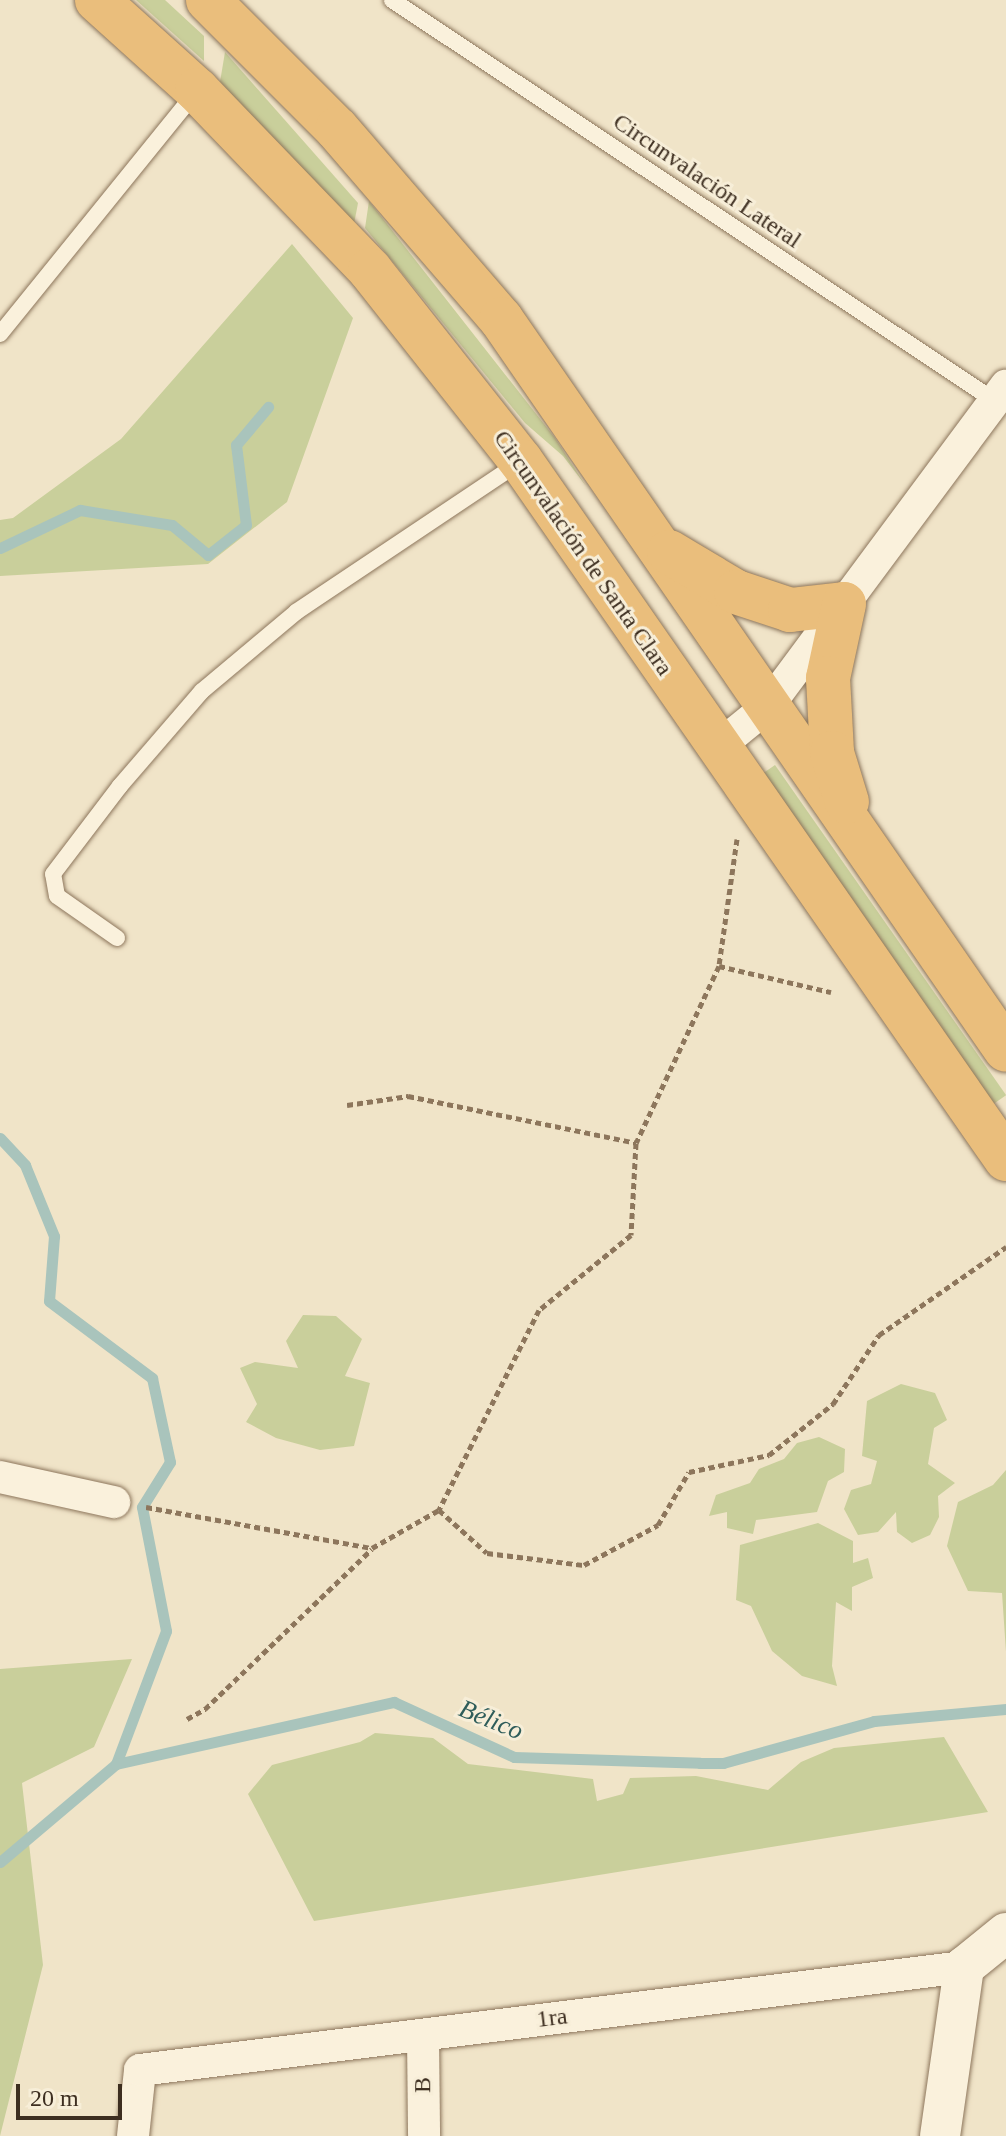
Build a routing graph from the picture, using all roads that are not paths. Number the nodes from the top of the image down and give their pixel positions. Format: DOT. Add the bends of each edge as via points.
graph roads {
  1 [pos="97,0"];
  2 [pos="208,0"];
  3 [pos="392,0"];
  4 [pos="197,90"];
  5 [pos="0,334"];
  6 [pos="1000,393"];
  7 [pos="521,461"];
  8 [pos="655,544"];
  9 [pos="844,604"];
  10 [pos="768,706"];
  11 [pos="719,746"];
  12 [pos="856,831"];
  13 [pos="117,938"];
  14 [pos="1006,1050"];
  15 [pos="1006,1159"];
  16 [pos="0,1477"];
  17 [pos="114,1502"];
  18 [pos="1006,1933"];
  19 [pos="964,1967"];
  20 [pos="423,2035"];
  21 [pos="133,2136"];
  22 [pos="424,2136"];
  23 [pos="940,2136"];
  1 -- 4 [label="highway, Circunvalación de Santa Clara"];
  2 -- 8 [label="highway" via="337,129 501,319"];
  3 -- 6 [label="lane, Circunvalación Lateral"];
  4 -- 5 [label="lane"];
  4 -- 7 [label="highway, Circunvalación de Santa Clara" via="370,270"];
  6 -- 9 [label="street"];
  7 -- 11 [label="highway, Circunvalación de Santa Clara"];
  7 -- 13 [label="lane" via="296,612 202,691 120,786 53,874 57,896"];
  8 -- 9 [label="highway" via="736,592 790,610"];
  8 -- 10 [label="highway"];
  9 -- 10 [label="street"];
  9 -- 12 [label="highway" via="828,678 832,753"];
  10 -- 11 [label="street"];
  10 -- 12 [label="highway"];
  11 -- 15 [label="highway, Circunvalación de Santa Clara"];
  12 -- 14 [label="highway"];
  16 -- 17 [label="street"];
  18 -- 19 [label="street"];
  19 -- 20 [label="street, 1ra"];
  19 -- 23 [label="street"];
  20 -- 21 [label="street, 1ra" via="140,2070"];
  20 -- 22 [label="street, B"];
}
